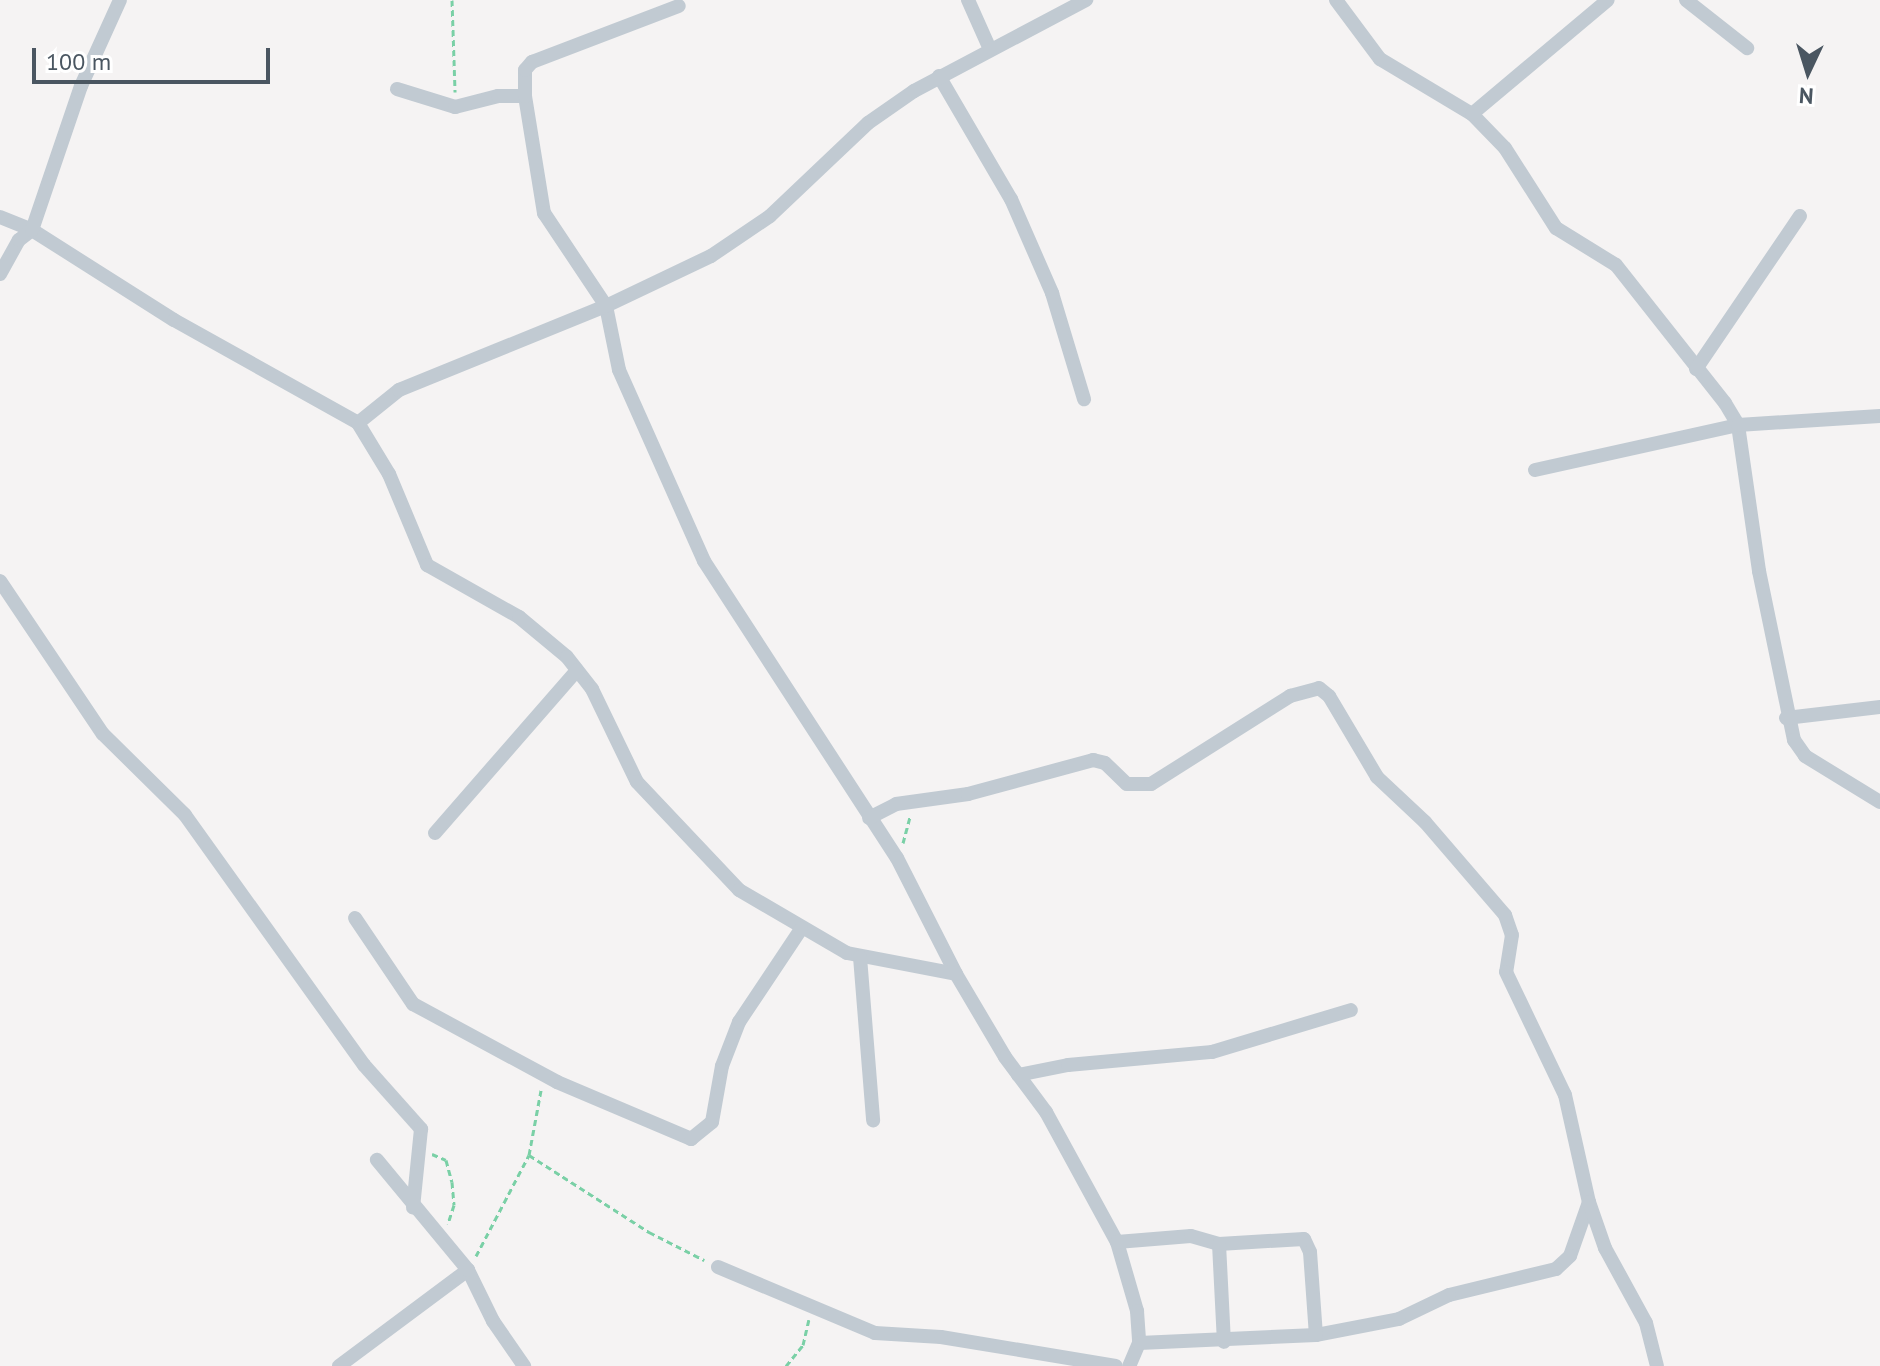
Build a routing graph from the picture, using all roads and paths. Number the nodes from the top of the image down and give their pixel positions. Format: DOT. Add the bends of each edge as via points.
graph roads {
  1 [pos="120,0"];
  2 [pos="452,0"];
  3 [pos="968,0"];
  4 [pos="1086,0"];
  5 [pos="1336,0"];
  6 [pos="1608,0"];
  7 [pos="1686,0"];
  8 [pos="679,6"];
  9 [pos="989,47"];
  10 [pos="1747,48"];
  11 [pos="939,76"];
  12 [pos="397,89"];
  13 [pos="525,96"];
  14 [pos="455,107"];
  15 [pos="1472,114"];
  16 [pos="1800,216"];
  17 [pos="0,217"];
  18 [pos="32,230"];
  19 [pos="0,274"];
  20 [pos="606,306"];
  21 [pos="1696,369"];
  22 [pos="1084,399"];
  23 [pos="1880,416"];
  24 [pos="358,423"];
  25 [pos="1738,425"];
  26 [pos="1535,470"];
  27 [pos="0,581"];
  28 [pos="577,670"];
  29 [pos="1880,707"];
  30 [pos="1786,718"];
  31 [pos="932,799"];
  32 [pos="1880,802"];
  33 [pos="869,818"];
  34 [pos="435,833"];
  35 [pos="897,858"];
  36 [pos="355,918"];
  37 [pos="801,929"];
  38 [pos="860,957"];
  39 [pos="956,974"];
  40 [pos="1351,1010"];
  41 [pos="544,1073"];
  42 [pos="1018,1075"];
  43 [pos="873,1120"];
  44 [pos="422,1150"];
  45 [pos="529,1155"];
  46 [pos="377,1160"];
  47 [pos="1589,1202"];
  48 [pos="413,1208"];
  49 [pos="442,1238"];
  50 [pos="1117,1242"];
  51 [pos="1219,1244"];
  52 [pos="718,1267"];
  53 [pos="468,1270"];
  54 [pos="812,1309"];
  55 [pos="1316,1335"];
  56 [pos="1224,1342"];
  57 [pos="1139,1343"];
  58 [pos="339,1366"];
  59 [pos="524,1366"];
  60 [pos="786,1366"];
  61 [pos="1116,1366"];
  62 [pos="1129,1366"];
  63 [pos="1657,1366"];
  1 -- 18 [label="street" via="81,86"];
  2 -- 14 [label="path"];
  3 -- 9 [label="street"];
  4 -- 9 [label="street"];
  5 -- 15 [label="street" via="1380,59"];
  6 -- 15 [label="street"];
  7 -- 10 [label="street"];
  8 -- 13 [label="street" via="532,62 525,70"];
  9 -- 11 [label="street"];
  11 -- 20 [label="street" via="868,123 742,236 683,272"];
  11 -- 22 [label="street" via="1011,199 1052,293"];
  12 -- 14 [label="street"];
  13 -- 14 [label="street" via="498,96"];
  13 -- 20 [label="street" via="544,213"];
  15 -- 21 [label="street" via="1519,164 1556,228 1616,265"];
  16 -- 21 [label="street"];
  17 -- 18 [label="street"];
  18 -- 19 [label="street" via="19,240"];
  18 -- 24 [label="street" via="174,320"];
  20 -- 24 [label="street" via="417,381"];
  20 -- 33 [label="street" via="619,370 704,561"];
  21 -- 25 [label="street"];
  23 -- 25 [label="street"];
  24 -- 28 [label="street" via="389,474 427,565 519,617"];
  25 -- 26 [label="street"];
  25 -- 30 [label="street"];
  27 -- 44 [label="street" via="103,734 185,815 364,1065 421,1129"];
  28 -- 34 [label="street"];
  28 -- 37 [label="street" via="592,689 621,755 651,798 739,890"];
  29 -- 30 [label="street"];
  30 -- 32 [label="street" via="1805,756"];
  31 -- 33 [label="street" via="896,804"];
  31 -- 35 [label="path" via="911,813"];
  31 -- 47 [label="street" via="1093,760 1105,763 1127,784 1151,784 1290,696 1323,689 1377,777 1425,822 1505,915 1512,935 1506,972 1565,1095"];
  33 -- 35 [label="street"];
  35 -- 39 [label="street"];
  36 -- 41 [label="street" via="413,1004"];
  37 -- 38 [label="street"];
  37 -- 41 [label="street" via="733,1035 715,1113 700,1137 685,1138"];
  38 -- 39 [label="street"];
  38 -- 43 [label="street"];
  39 -- 42 [label="street"];
  40 -- 42 [label="street" via="1225,1050"];
  41 -- 45 [label="path"];
  42 -- 50 [label="street" via="1046,1112"];
  44 -- 48 [label="street"];
  44 -- 49 [label="path" via="446,1160 452,1182 454,1205"];
  45 -- 52 [label="path" via="649,1232"];
  45 -- 53 [label="path"];
  46 -- 48 [label="street"];
  47 -- 55 [label="street" via="1570,1256 1556,1269 1449,1295 1399,1319"];
  47 -- 63 [label="street" via="1605,1248 1646,1323"];
  48 -- 49 [label="street"];
  49 -- 53 [label="street"];
  50 -- 51 [label="street" via="1191,1236"];
  50 -- 57 [label="street" via="1134,1297"];
  51 -- 55 [label="street" via="1304,1239 1309,1243"];
  51 -- 56 [label="street"];
  52 -- 54 [label="street"];
  53 -- 58 [label="street"];
  53 -- 59 [label="street" via="493,1321"];
  54 -- 60 [label="path" via="803,1345"];
  54 -- 61 [label="street" via="875,1333 941,1337"];
  55 -- 56 [label="street"];
  56 -- 57 [label="street"];
  57 -- 62 [label="street"];
}
